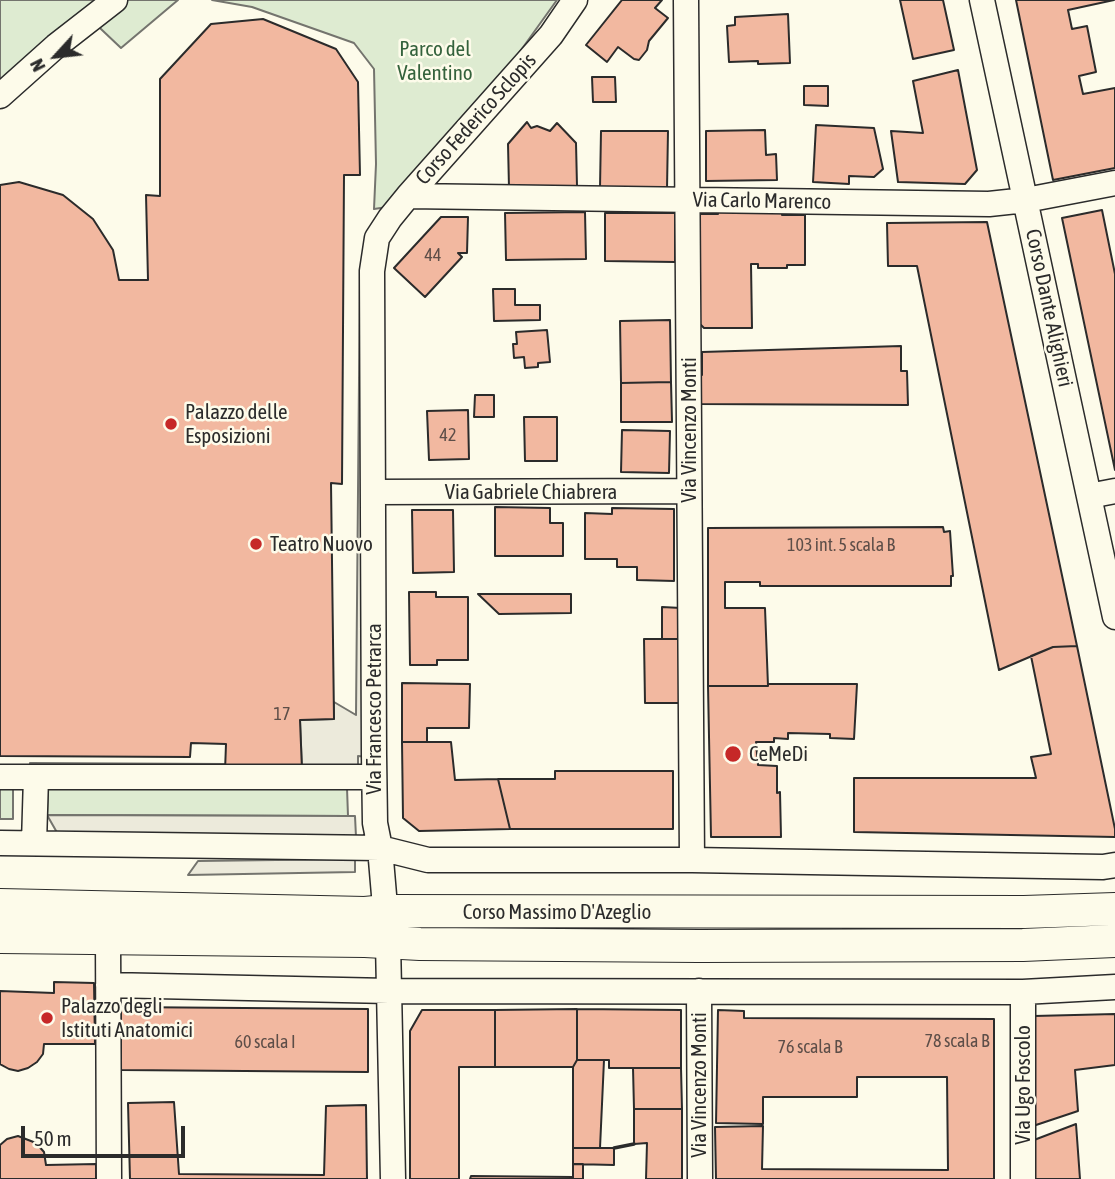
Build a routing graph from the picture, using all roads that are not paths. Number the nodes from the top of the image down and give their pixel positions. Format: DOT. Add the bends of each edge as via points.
graph roads {
  1 [pos="116,0"];
  2 [pos="575,0"];
  3 [pos="686,0"];
  4 [pos="982,0"];
  5 [pos="0,96"];
  6 [pos="1115,183"];
  7 [pos="408,196"];
  8 [pos="687,200"];
  9 [pos="1026,200"];
  10 [pos="377,238"];
  11 [pos="1115,491"];
  12 [pos="373,492"];
  13 [pos="689,492"];
  14 [pos="1089,496"];
  15 [pos="1115,617"];
  16 [pos="0,776"];
  17 [pos="36,777"];
  18 [pos="374,778"];
  19 [pos="0,843"];
  20 [pos="33,843"];
  21 [pos="380,848"];
  22 [pos="692,860"];
  23 [pos="1115,865"];
  24 [pos="0,905"];
  25 [pos="1115,909"];
  26 [pos="386,911"];
  27 [pos="0,937"];
  28 [pos="108,939"];
  29 [pos="1115,941"];
  30 [pos="388,942"];
  31 [pos="108,985"];
  32 [pos="1115,987"];
  33 [pos="389,991"];
  34 [pos="699,991"];
  35 [pos="1023,992"];
  36 [pos="109,1179"];
  37 [pos="393,1179"];
  38 [pos="700,1179"];
  39 [pos="1023,1179"];
  1 -- 5 [label="street"];
  2 -- 7 [label="street, Corso Federico Sclopis" via="551,35"];
  3 -- 8 [label="street, Via Vincenzo Monti"];
  4 -- 9 [label="street, Corso Dante Alighieri"];
  6 -- 9 [label="street, Via Carlo Marenco"];
  7 -- 8 [label="street, Via Carlo Marenco"];
  7 -- 10 [label="street, Corso Federico Sclopis"];
  8 -- 9 [label="street, Via Carlo Marenco" via="989,204"];
  8 -- 13 [label="street, Via Vincenzo Monti"];
  9 -- 14 [label="street, Corso Dante Alighieri"];
  10 -- 12 [label="street, Via Francesco Petrarca" via="372,271"];
  11 -- 14 [label="street"];
  12 -- 13 [label="street, Via Gabriele Chiabrera"];
  12 -- 18 [label="street, Via Francesco Petrarca"];
  13 -- 22 [label="street, Via Vincenzo Monti"];
  14 -- 15 [label="street, Corso Dante Alighieri"];
  16 -- 17 [label="street"];
  17 -- 18 [label="street"];
  17 -- 20 [label="street"];
  18 -- 21 [label="street, Via Francesco Petrarca"];
  19 -- 20 [label="street"];
  20 -- 21 [label="street"];
  21 -- 22 [label="street" via="428,860"];
  21 -- 26 [label="street, Via Francesco Petrarca"];
  22 -- 23 [label="street"];
  24 -- 26 [label="main road, Corso Massimo D'Azeglio"];
  25 -- 26 [label="main road, Corso Massimo D'Azeglio"];
  26 -- 30 [label="street, Via Francesco Petrarca"];
  27 -- 28 [label="main road, Corso Massimo D'Azeglio"];
  28 -- 30 [label="main road, Corso Massimo D'Azeglio"];
  28 -- 31 [label="street"];
  29 -- 30 [label="main road, Corso Massimo D'Azeglio" via="698,946"];
  30 -- 33 [label="street, Via Francesco Petrarca"];
  31 -- 33 [label="street"];
  31 -- 36 [label="street"];
  32 -- 35 [label="street"];
  33 -- 34 [label="street"];
  33 -- 37 [label="street, Via Francesco Petrarca"];
  34 -- 35 [label="street"];
  34 -- 38 [label="street, Via Vincenzo Monti"];
  35 -- 39 [label="street, Via Ugo Foscolo"];
}
